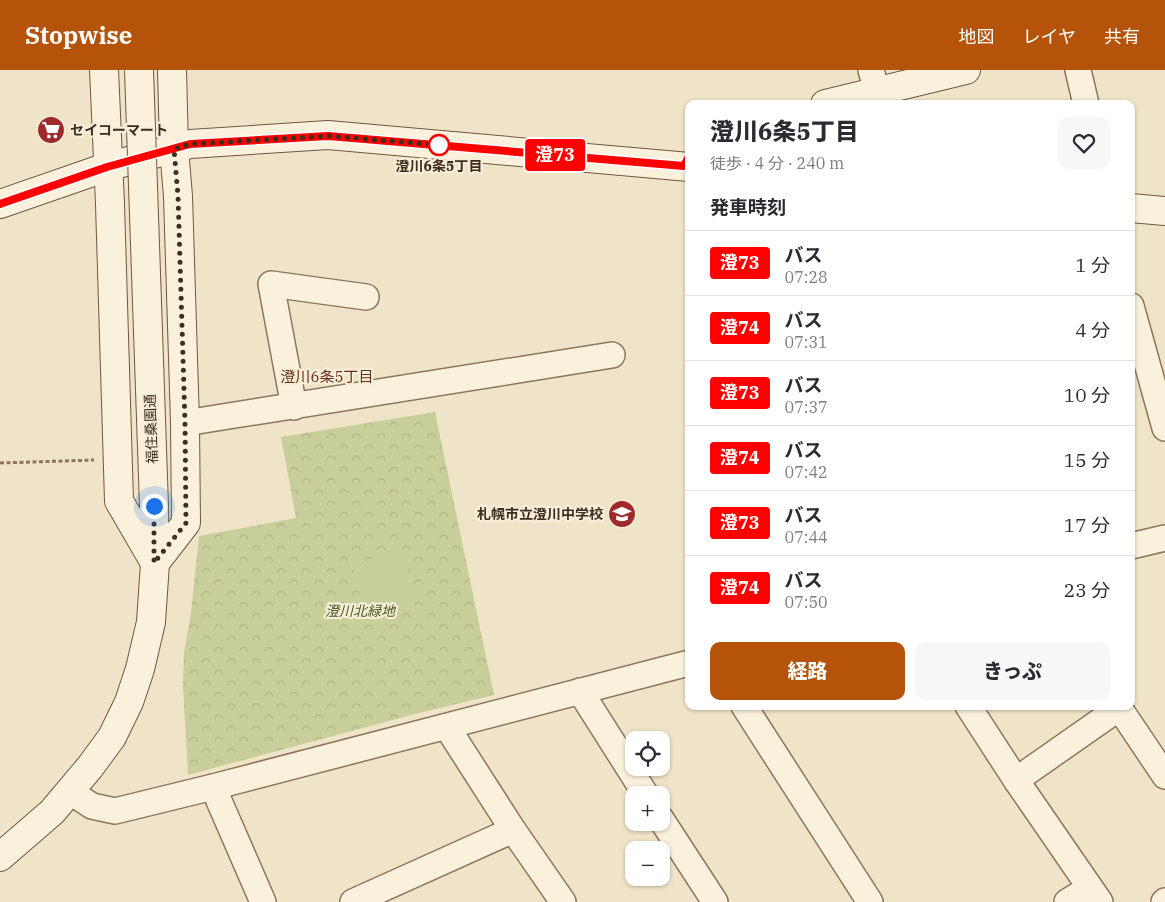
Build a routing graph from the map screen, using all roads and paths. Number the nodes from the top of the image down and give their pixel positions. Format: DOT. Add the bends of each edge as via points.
graph roads {
  1 [pos="104,70"];
  2 [pos="139,70"];
  3 [pos="172,70"];
  4 [pos="966,70"];
  5 [pos="1078,70"];
  6 [pos="874,81"];
  7 [pos="834,100"];
  8 [pos="1085,100"];
  9 [pos="174,137"];
  10 [pos="685,163"];
  11 [pos="107,167"];
  12 [pos="0,204"];
  13 [pos="1135,208"];
  14 [pos="1165,211"];
  15 [pos="366,297"];
  16 [pos="1135,320"];
  17 [pos="612,355"];
  18 [pos="294,406"];
  19 [pos="185,423"];
  20 [pos="1164,423"];
  21 [pos="0,463"];
  22 [pos="118,470"];
  23 [pos="1165,538"];
  24 [pos="1135,545"];
  25 [pos="154,563"];
  26 [pos="685,664"];
  27 [pos="580,691"];
  28 [pos="747,710"];
  29 [pos="971,710"];
  30 [pos="1114,710"];
  31 [pos="1120,710"];
  32 [pos="447,727"];
  33 [pos="1165,776"];
  34 [pos="1016,780"];
  35 [pos="640,786"];
  36 [pos="213,787"];
  37 [pos="69,791"];
  38 [pos="513,830"];
  39 [pos="669,831"];
  40 [pos="0,857"];
  41 [pos="1095,895"];
  42 [pos="263,902"];
  43 [pos="353,902"];
  44 [pos="563,902"];
  45 [pos="714,902"];
  46 [pos="870,902"];
  47 [pos="1067,902"];
  1 -- 11 [label="street"];
  2 -- 25 [label="street, 福住桑園通, bridge"];
  3 -- 9 [label="street"];
  4 -- 6 [label="street"];
  5 -- 8 [label="street"];
  6 -- 7 [label="street"];
  9 -- 10 [label="street" via="190,144 328,136"];
  9 -- 11 [label="street"];
  9 -- 19 [label="street"];
  11 -- 12 [label="street"];
  11 -- 22 [label="street"];
  13 -- 14 [label="street"];
  15 -- 18 [label="street" via="271,284"];
  16 -- 20 [label="street"];
  17 -- 18 [label="street"];
  18 -- 19 [label="street"];
  19 -- 25 [label="street" via="186,523"];
  21 -- 22 [label="path" via="103,460"];
  22 -- 25 [label="street" via="119,501"];
  23 -- 24 [label="street"];
  25 -- 37 [label="street, 福住桑園通" via="151,622 129,702 112,737"];
  26 -- 27 [label="street"];
  27 -- 32 [label="street"];
  27 -- 35 [label="street"];
  28 -- 46 [label="street"];
  29 -- 34 [label="street"];
  30 -- 34 [label="street"];
  31 -- 33 [label="street"];
  32 -- 36 [label="street"];
  32 -- 38 [label="street"];
  34 -- 41 [label="street"];
  36 -- 37 [label="street" via="115,811 92,806"];
  36 -- 42 [label="street"];
  37 -- 40 [label="street, 福住桑園通" via="52,812"];
  38 -- 43 [label="street"];
  38 -- 44 [label="street"];
  39 -- 45 [label="street"];
  41 -- 47 [label="street"];
}
